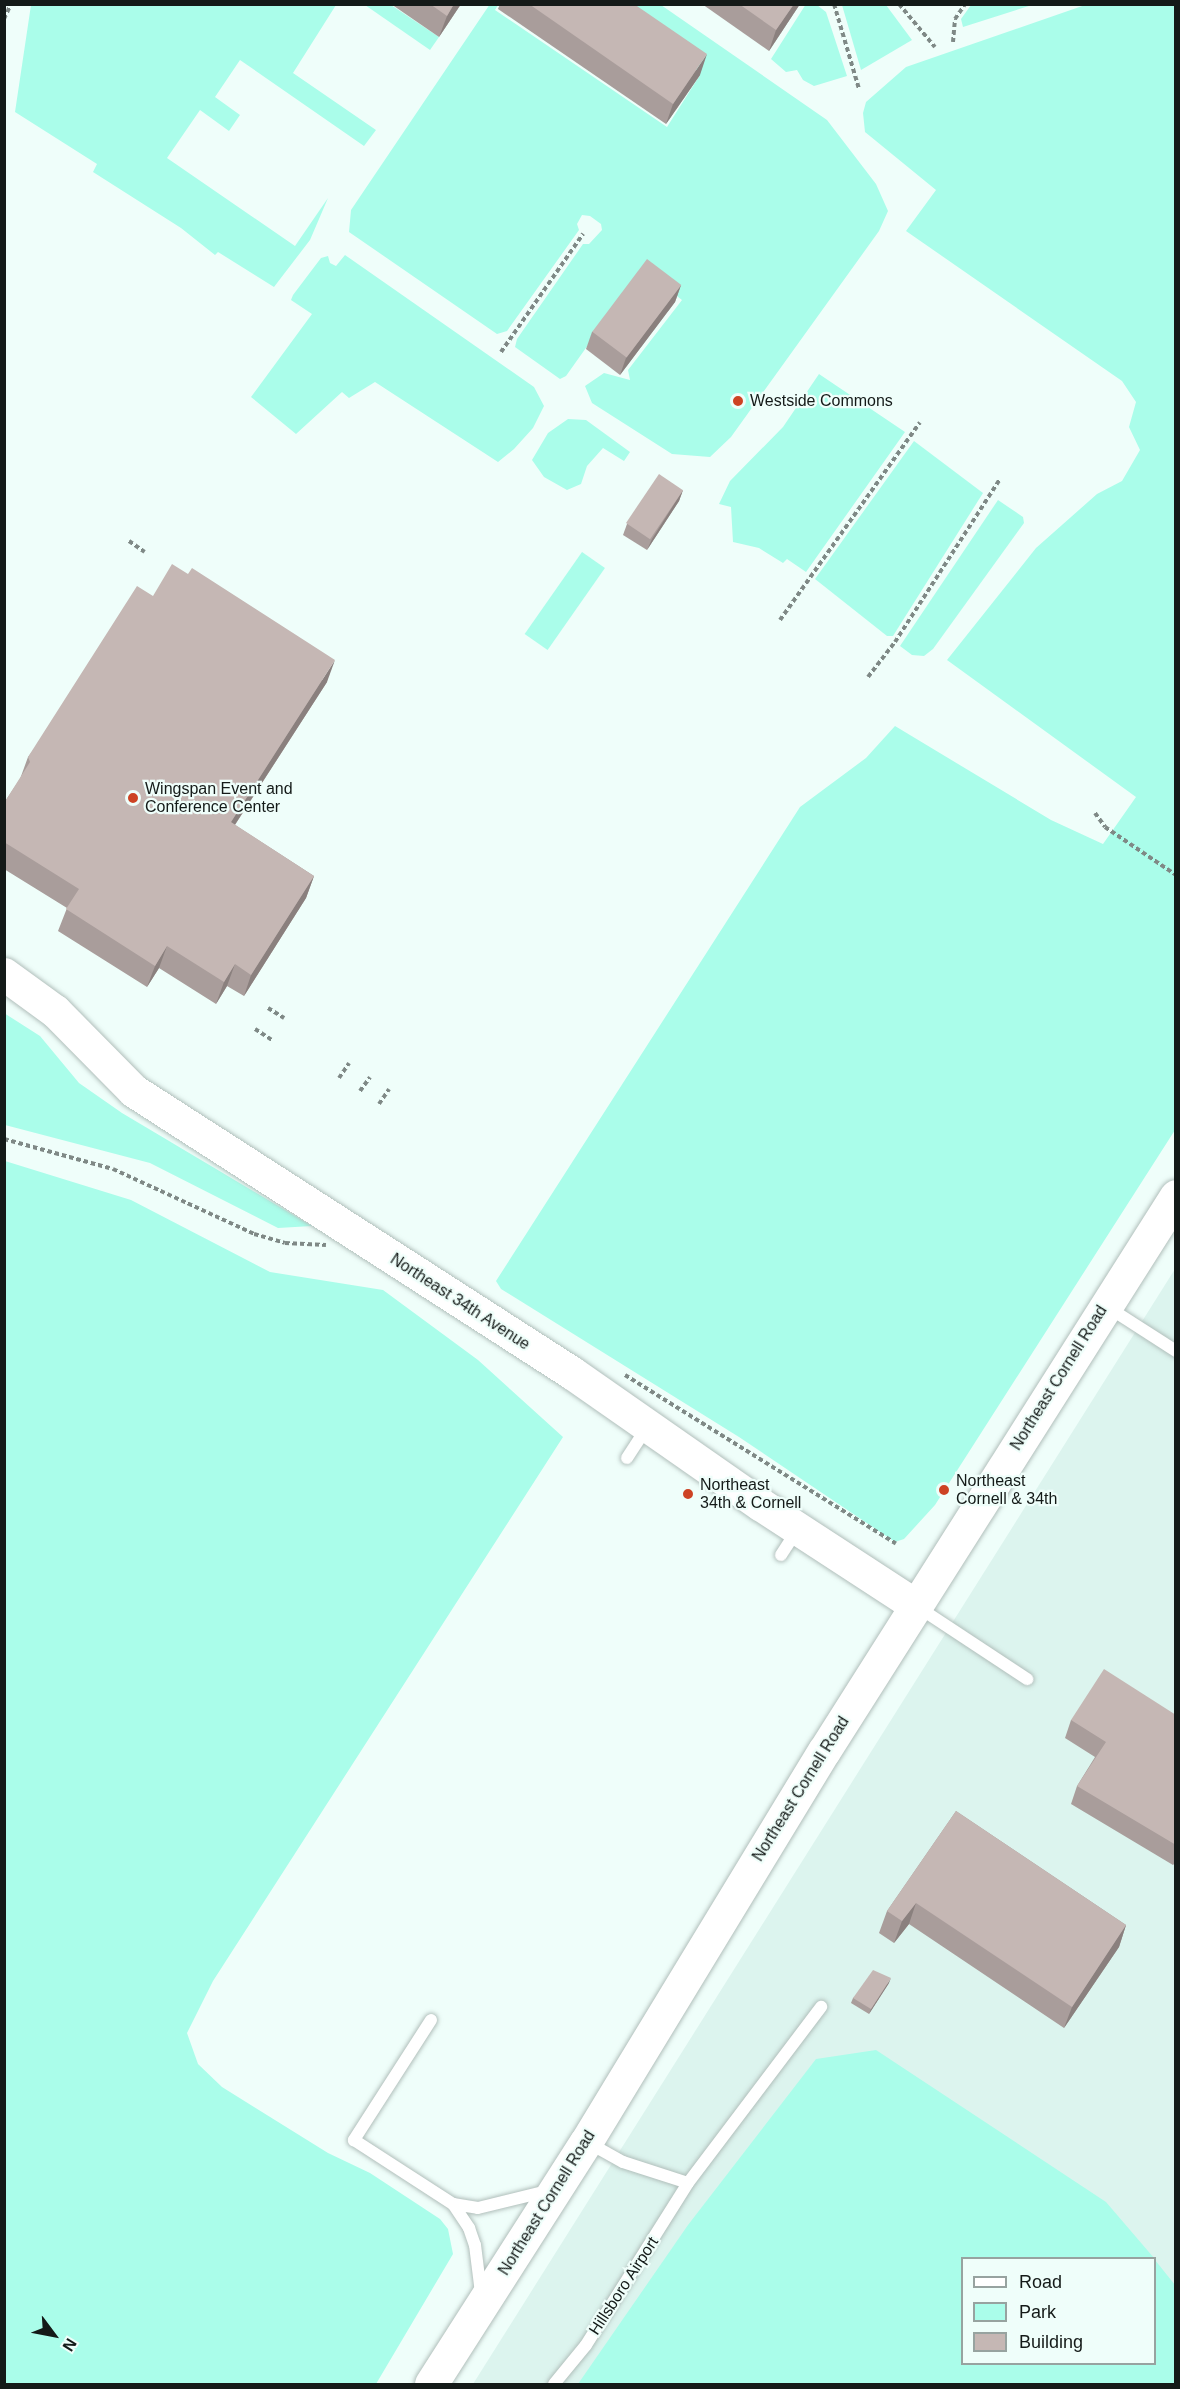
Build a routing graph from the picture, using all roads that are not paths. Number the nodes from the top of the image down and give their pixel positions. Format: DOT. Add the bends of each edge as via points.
graph roads {
  1 [pos="9,979"];
  2 [pos="1176,1196"];
  3 [pos="1105,1306"];
  4 [pos="1176,1351"];
  5 [pos="647,1426"];
  6 [pos="627,1458"];
  7 [pos="915,1605"];
  8 [pos="1027,1679"];
  9 [pos="821,2007"];
  10 [pos="431,2020"];
  11 [pos="586,2142"];
  12 [pos="688,2183"];
  13 [pos="557,2188"];
  14 [pos="453,2204"];
  15 [pos="482,2305"];
  16 [pos="430,2385"];
  17 [pos="554,2385"];
  1 -- 5 [label="main road, Northeast 34th Avenue" via="55,1011 134,1091"];
  2 -- 3 [label="main road, Northeast Cornell Road"];
  3 -- 4 [label="lane"];
  3 -- 7 [label="main road, Northeast Cornell Road"];
  5 -- 6 [label="lane"];
  5 -- 7 [label="main road, Northeast 34th Avenue" via="789,1542"];
  7 -- 8 [label="lane"];
  7 -- 11 [label="main road, Northeast Cornell Road"];
  9 -- 12 [label="lane, Hillsboro Airport"];
  10 -- 14 [label="lane" via="354,2140"];
  11 -- 12 [label="lane" via="623,2162"];
  11 -- 13 [label="main road, Northeast Cornell Road"];
  12 -- 17 [label="lane, Hillsboro Airport" via="586,2345"];
  13 -- 14 [label="lane" via="501,2205 478,2208"];
  13 -- 15 [label="main road, Northeast Cornell Road"];
  14 -- 15 [label="lane" via="475,2245"];
  15 -- 16 [label="main road, Northeast Cornell Road"];
}
